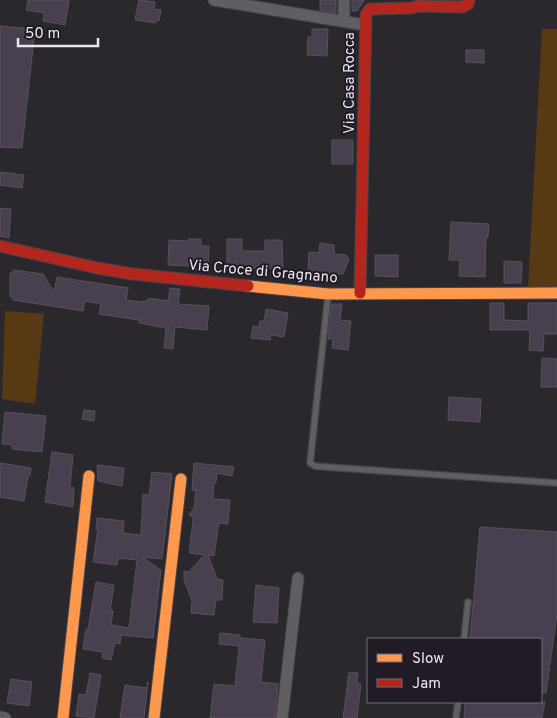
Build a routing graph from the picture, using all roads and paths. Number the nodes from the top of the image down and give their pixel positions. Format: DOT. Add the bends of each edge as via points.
graph roads {
  1 [pos="214,0"];
  2 [pos="344,0"];
  3 [pos="469,0"];
  4 [pos="344,21"];
  5 [pos="365,25"];
  6 [pos="0,246"];
  7 [pos="360,293"];
  8 [pos="557,293"];
  9 [pos="328,294"];
  10 [pos="89,476"];
  11 [pos="181,480"];
  12 [pos="557,483"];
  13 [pos="298,578"];
  14 [pos="468,602"];
  15 [pos="464,638"];
  16 [pos="458,703"];
  17 [pos="0,717"];
  18 [pos="5,718"];
  19 [pos="63,718"];
  20 [pos="154,718"];
  21 [pos="282,718"];
  22 [pos="456,718"];
  1 -- 4 [label="street, Via Casa Rocca"];
  2 -- 4 [label="street"];
  3 -- 5 [label="street" via="462,7 370,9"];
  4 -- 5 [label="street, Via Casa Rocca"];
  5 -- 7 [label="street, Via Casa Rocca"];
  6 -- 9 [label="street, Via Croce di Gragnano" via="133,274"];
  7 -- 8 [label="street, Via Croce di Gragnano"];
  7 -- 9 [label="street, Via Croce di Gragnano"];
  9 -- 12 [label="lane" via="310,463 326,467"];
  10 -- 19 [label="street"];
  11 -- 20 [label="street"];
  13 -- 21 [label="street"];
  14 -- 15 [label="lane"];
  16 -- 22 [label="lane"];
  17 -- 18 [label="street"];
}
